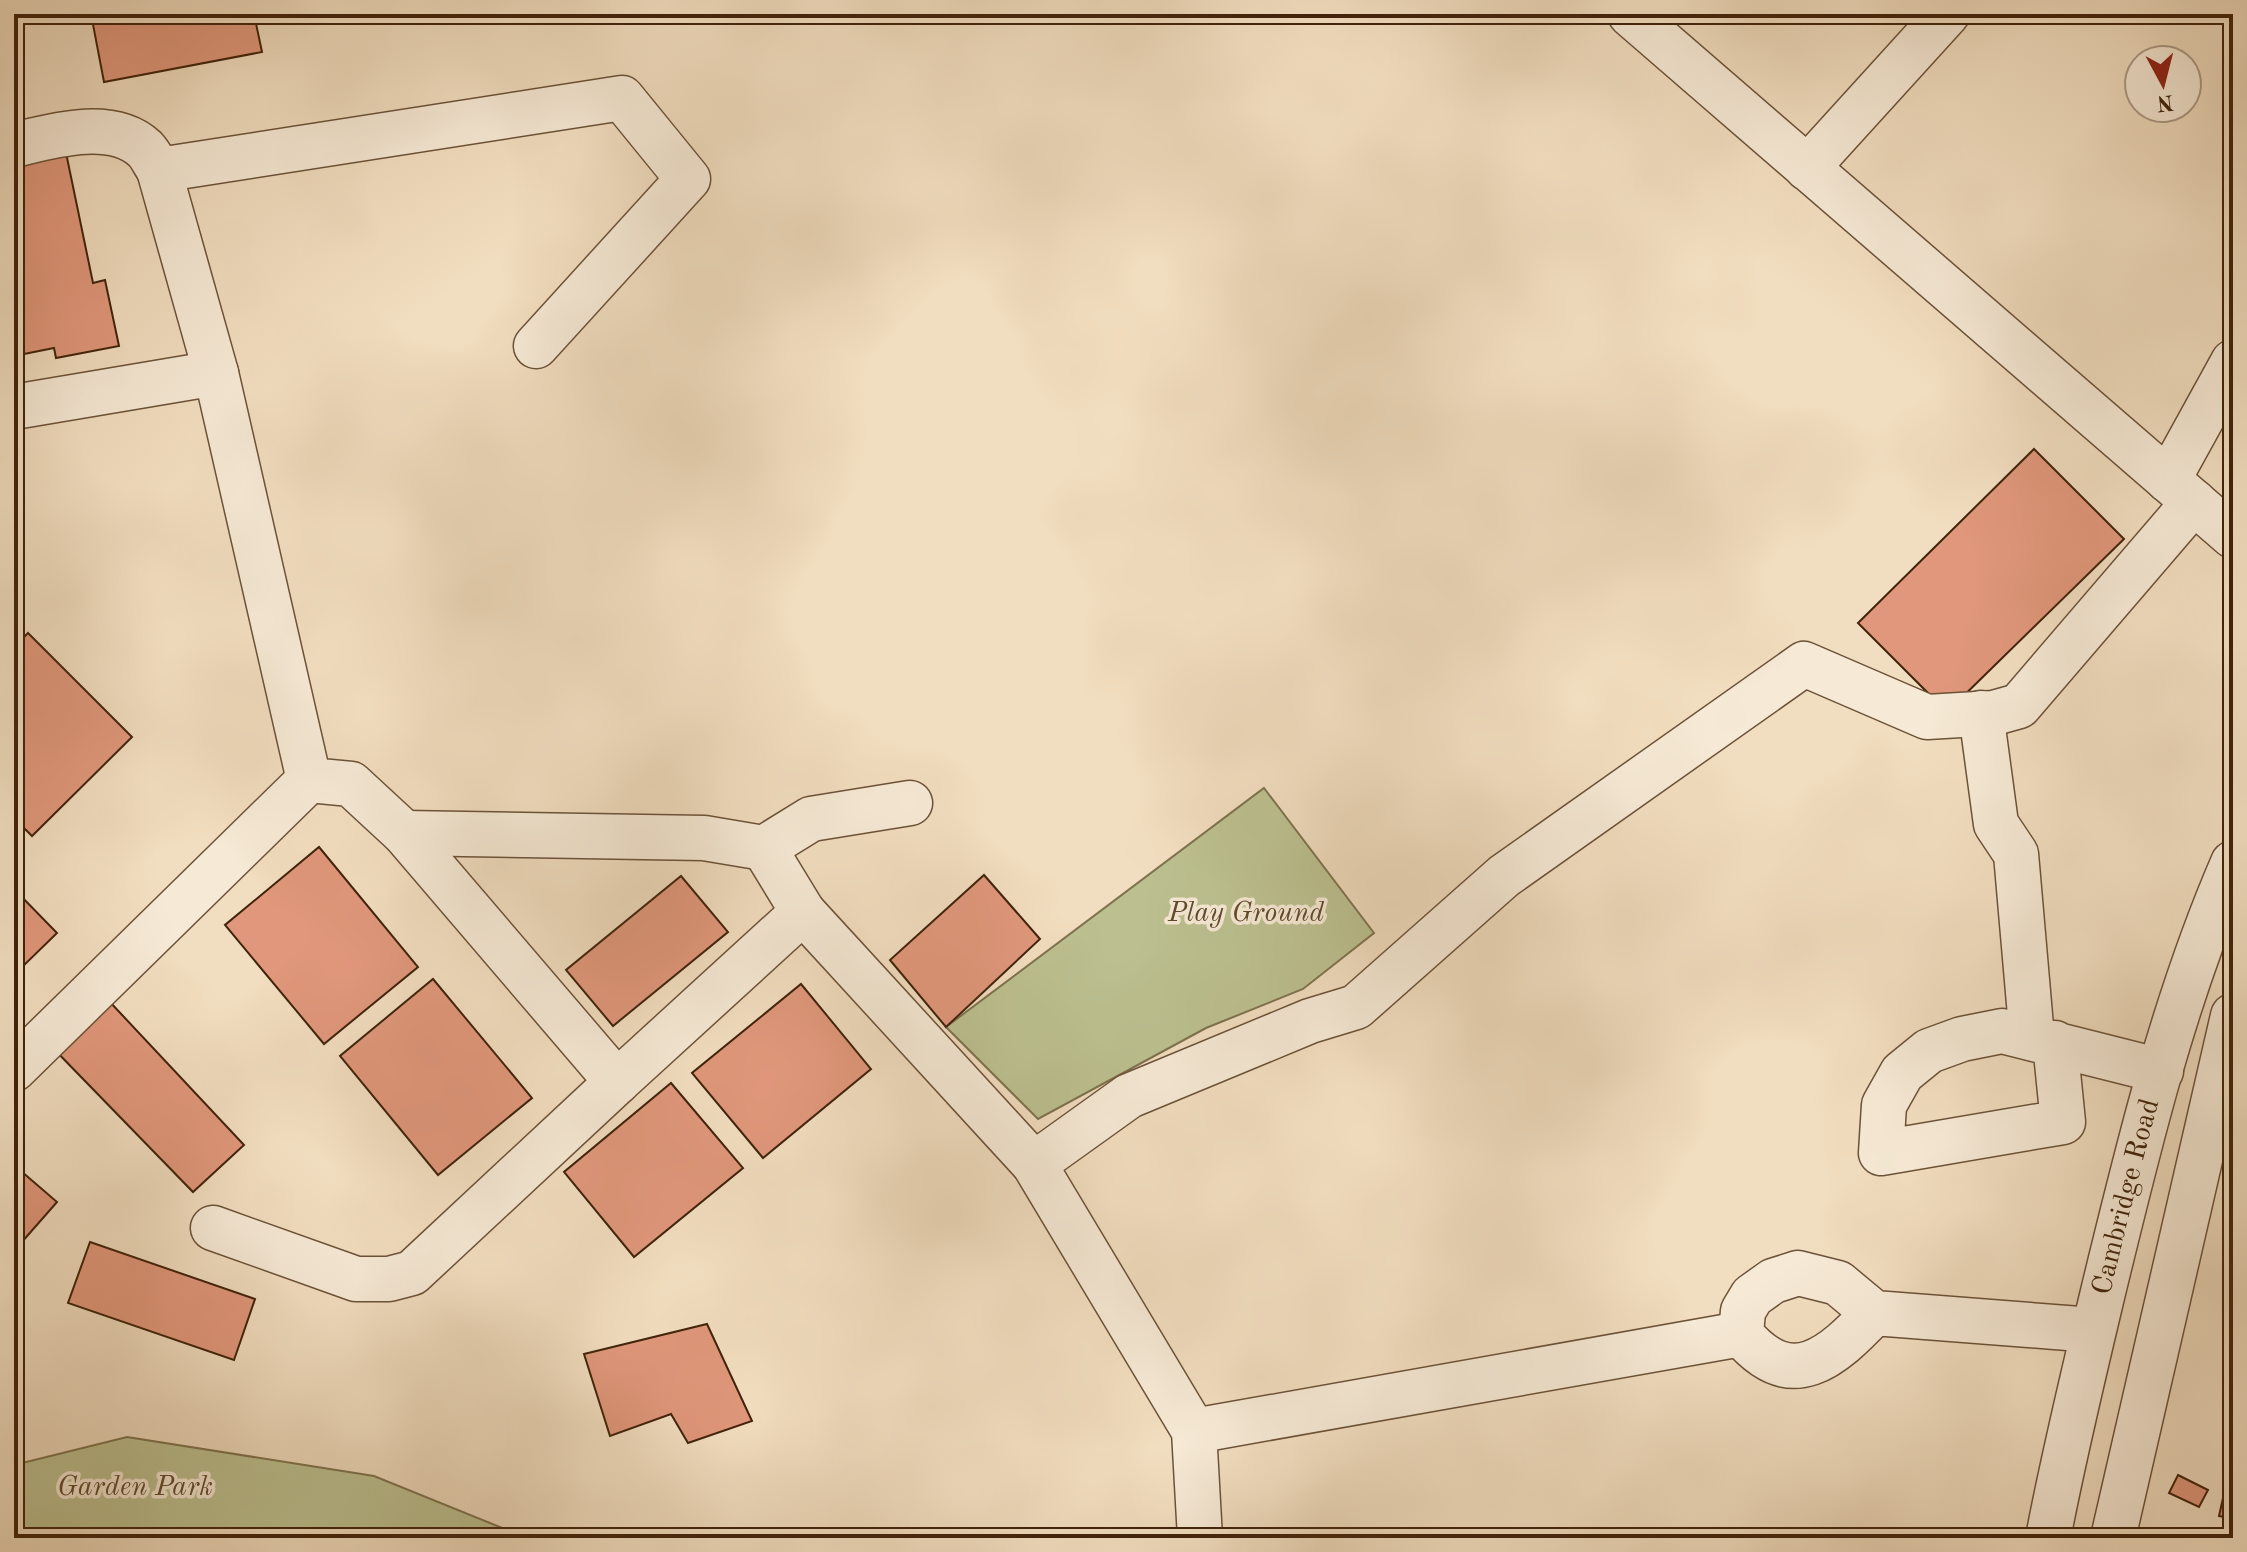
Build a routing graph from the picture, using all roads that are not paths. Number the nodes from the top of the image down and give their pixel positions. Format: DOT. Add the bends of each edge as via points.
graph roads {
  1 [pos="1630,14"];
  2 [pos="1947,14"];
  3 [pos="14,145"];
  4 [pos="1807,168"];
  5 [pos="159,170"];
  6 [pos="536,346"];
  7 [pos="2233,362"];
  8 [pos="216,373"];
  9 [pos="14,407"];
  10 [pos="2181,491"];
  11 [pos="2233,536"];
  12 [pos="1981,713"];
  13 [pos="309,780"];
  14 [pos="910,803"];
  15 [pos="404,833"];
  16 [pos="764,848"];
  17 [pos="2233,863"];
  18 [pos="803,912"];
  19 [pos="2233,1016"];
  20 [pos="14,1069"];
  21 [pos="2161,1071"];
  22 [pos="2226,1075"];
  23 [pos="617,1082"];
  24 [pos="1034,1164"];
  25 [pos="213,1228"];
  26 [pos="1874,1313"];
  27 [pos="2093,1330"];
  28 [pos="1741,1334"];
  29 [pos="1194,1431"];
  30 [pos="1200,1538"];
  31 [pos="2048,1538"];
  32 [pos="2113,1538"];
  1 -- 4 [label="street"];
  2 -- 4 [label="street"];
  3 -- 5 [label="street" via="70,131 111,133 144,148"];
  4 -- 10 [label="street"];
  5 -- 6 [label="street" via="622,98 688,179"];
  5 -- 8 [label="street"];
  7 -- 10 [label="street"];
  8 -- 9 [label="street"];
  8 -- 13 [label="street"];
  10 -- 11 [label="street"];
  10 -- 12 [label="street" via="2019,706"];
  12 -- 21 [label="street" via="1996,824 2016,854 2043,1040"];
  12 -- 24 [label="street" via="1927,717 1804,664 1504,876 1356,1007 1129,1096"];
  13 -- 15 [label="street" via="351,784"];
  13 -- 20 [label="street"];
  14 -- 16 [label="street" via="811,819"];
  15 -- 16 [label="street" via="704,838"];
  15 -- 23 [label="street"];
  16 -- 18 [label="street"];
  17 -- 21 [label="street, Cambridge Road" via="2199,941"];
  18 -- 23 [label="street"];
  18 -- 24 [label="street"];
  19 -- 22 [label="street"];
  21 -- 27 [label="street, Cambridge Road" via="2139,1137"];
  22 -- 32 [label="street"];
  23 -- 25 [label="street" via="412,1273 356,1279"];
  24 -- 29 [label="street"];
  26 -- 27 [label="street"];
  26 -- 28 [label="street" via="1819,1363 1796,1367 1763,1355"];
  26 -- 28 [label="street" via="1838,1283 1798,1273 1773,1281 1752,1296 1743,1311"];
  27 -- 31 [label="street, Cambridge Road"];
  28 -- 29 [label="street"];
  29 -- 30 [label="street"];
}
